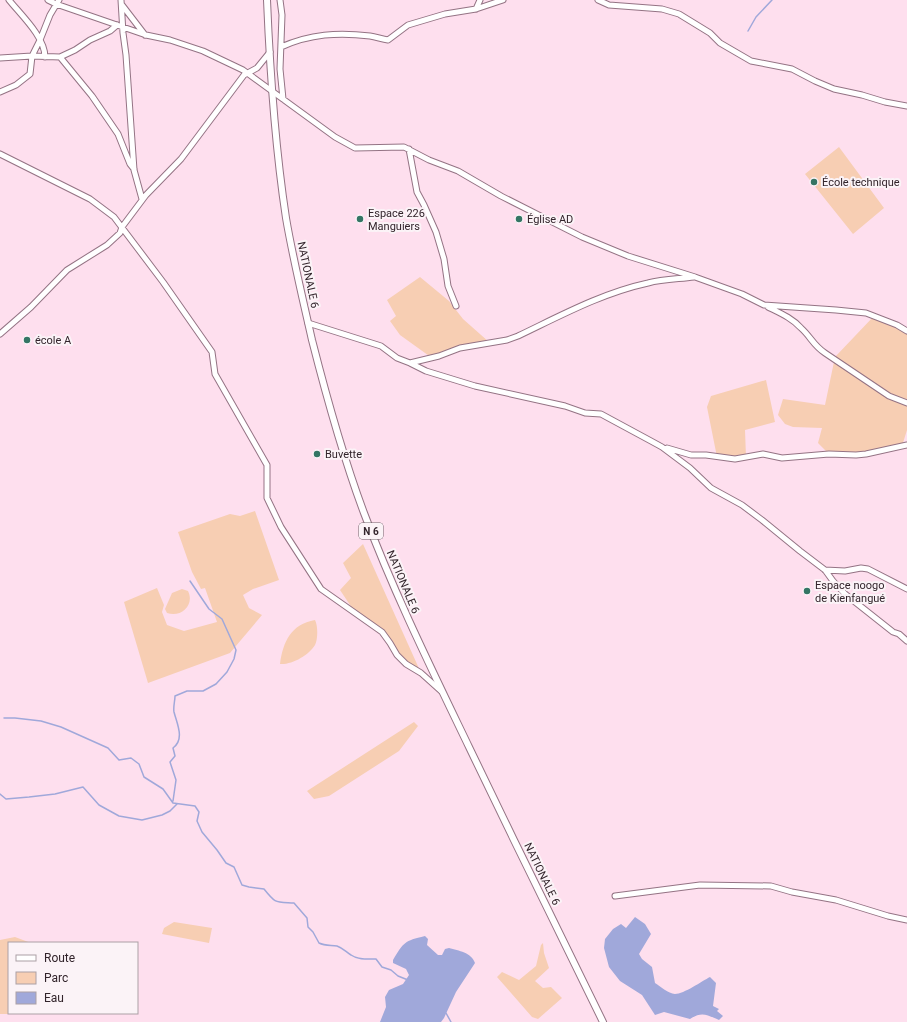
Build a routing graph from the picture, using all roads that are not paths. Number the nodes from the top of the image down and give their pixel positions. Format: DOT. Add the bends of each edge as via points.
graph roads {
  1 [pos="9,0"];
  2 [pos="48,0"];
  3 [pos="267,0"];
  4 [pos="280,0"];
  5 [pos="480,0"];
  6 [pos="503,0"];
  7 [pos="598,0"];
  8 [pos="57,2"];
  9 [pos="122,2"];
  10 [pos="476,9"];
  11 [pos="120,26"];
  12 [pos="146,35"];
  13 [pos="40,40"];
  14 [pos="281,47"];
  15 [pos="270,52"];
  16 [pos="32,56"];
  17 [pos="45,57"];
  18 [pos="60,57"];
  19 [pos="0,58"];
  20 [pos="246,73"];
  21 [pos="273,91"];
  22 [pos="0,92"];
  23 [pos="283,99"];
  24 [pos="907,106"];
  25 [pos="409,149"];
  26 [pos="0,154"];
  27 [pos="134,170"];
  28 [pos="142,199"];
  29 [pos="122,227"];
  30 [pos="695,277"];
  31 [pos="764,305"];
  32 [pos="456,306"];
  33 [pos="308,323"];
  34 [pos="907,331"];
  35 [pos="0,334"];
  36 [pos="410,362"];
  37 [pos="907,403"];
  38 [pos="907,445"];
  39 [pos="662,447"];
  40 [pos="825,570"];
  41 [pos="907,589"];
  42 [pos="907,641"];
  43 [pos="442,692"];
  44 [pos="615,896"];
  45 [pos="907,920"];
  46 [pos="603,1022"];
  1 -- 13 [label="street"];
  2 -- 8 [label="street"];
  3 -- 15 [label="main road, NATIONALE 6 / N 6"];
  4 -- 14 [label="street"];
  5 -- 10 [label="street"];
  6 -- 10 [label="street"];
  7 -- 24 [label="street" via="609,5 662,9 680,14 710,32 720,43 751,60 792,69 834,89"];
  8 -- 11 [label="street"];
  8 -- 13 [label="street"];
  9 -- 11 [label="street"];
  9 -- 12 [label="street"];
  10 -- 14 [label="street" via="445,14 408,25 388,40 371,36 320,35"];
  11 -- 12 [label="street"];
  11 -- 18 [label="street"];
  11 -- 27 [label="street" via="126,62"];
  12 -- 20 [label="street" via="203,51"];
  13 -- 16 [label="street"];
  13 -- 17 [label="street"];
  14 -- 23 [label="street"];
  15 -- 20 [label="street" via="257,68"];
  15 -- 21 [label="main road, NATIONALE 6 / N 6"];
  16 -- 17 [label="street"];
  16 -- 19 [label="street"];
  16 -- 22 [label="street" via="28,76"];
  17 -- 18 [label="street"];
  18 -- 27 [label="street" via="92,96 118,134"];
  20 -- 21 [label="street"];
  20 -- 28 [label="street" via="181,159"];
  21 -- 23 [label="street"];
  21 -- 33 [label="main road, NATIONALE 6 / N 6" via="286,217"];
  23 -- 25 [label="street" via="335,137 355,148 396,146"];
  25 -- 30 [label="street" via="458,171 582,237 628,256"];
  25 -- 32 [label="street" via="416,192 436,232 448,286"];
  26 -- 29 [label="street" via="90,199 114,217"];
  27 -- 28 [label="street"];
  28 -- 29 [label="street"];
  29 -- 35 [label="street" via="120,233 107,245 67,270"];
  29 -- 43 [label="street" via="212,352 215,374 267,465 267,498 281,527 321,589 382,632 397,655"];
  30 -- 31 [label="street"];
  30 -- 36 [label="street" via="649,282 618,291 507,340 460,348 439,356"];
  31 -- 34 [label="street" via="866,313"];
  31 -- 37 [label="street" via="795,322 816,347 889,396"];
  33 -- 36 [label="street" via="381,346 397,358"];
  33 -- 43 [label="main road, NATIONALE 6 / N 6" via="330,407 363,512 407,618"];
  36 -- 39 [label="street" via="475,386 565,406 585,413 601,414"];
  38 -- 39 [label="street" via="856,455 829,454 782,458 762,454 735,459 706,455 691,456"];
  39 -- 40 [label="street" via="711,488 742,505"];
  40 -- 41 [label="street" via="868,569"];
  40 -- 42 [label="street" via="845,594"];
  43 -- 46 [label="main road, NATIONALE 6 / N 6"];
  44 -- 45 [label="street" via="700,885 771,886 836,900"];
}
